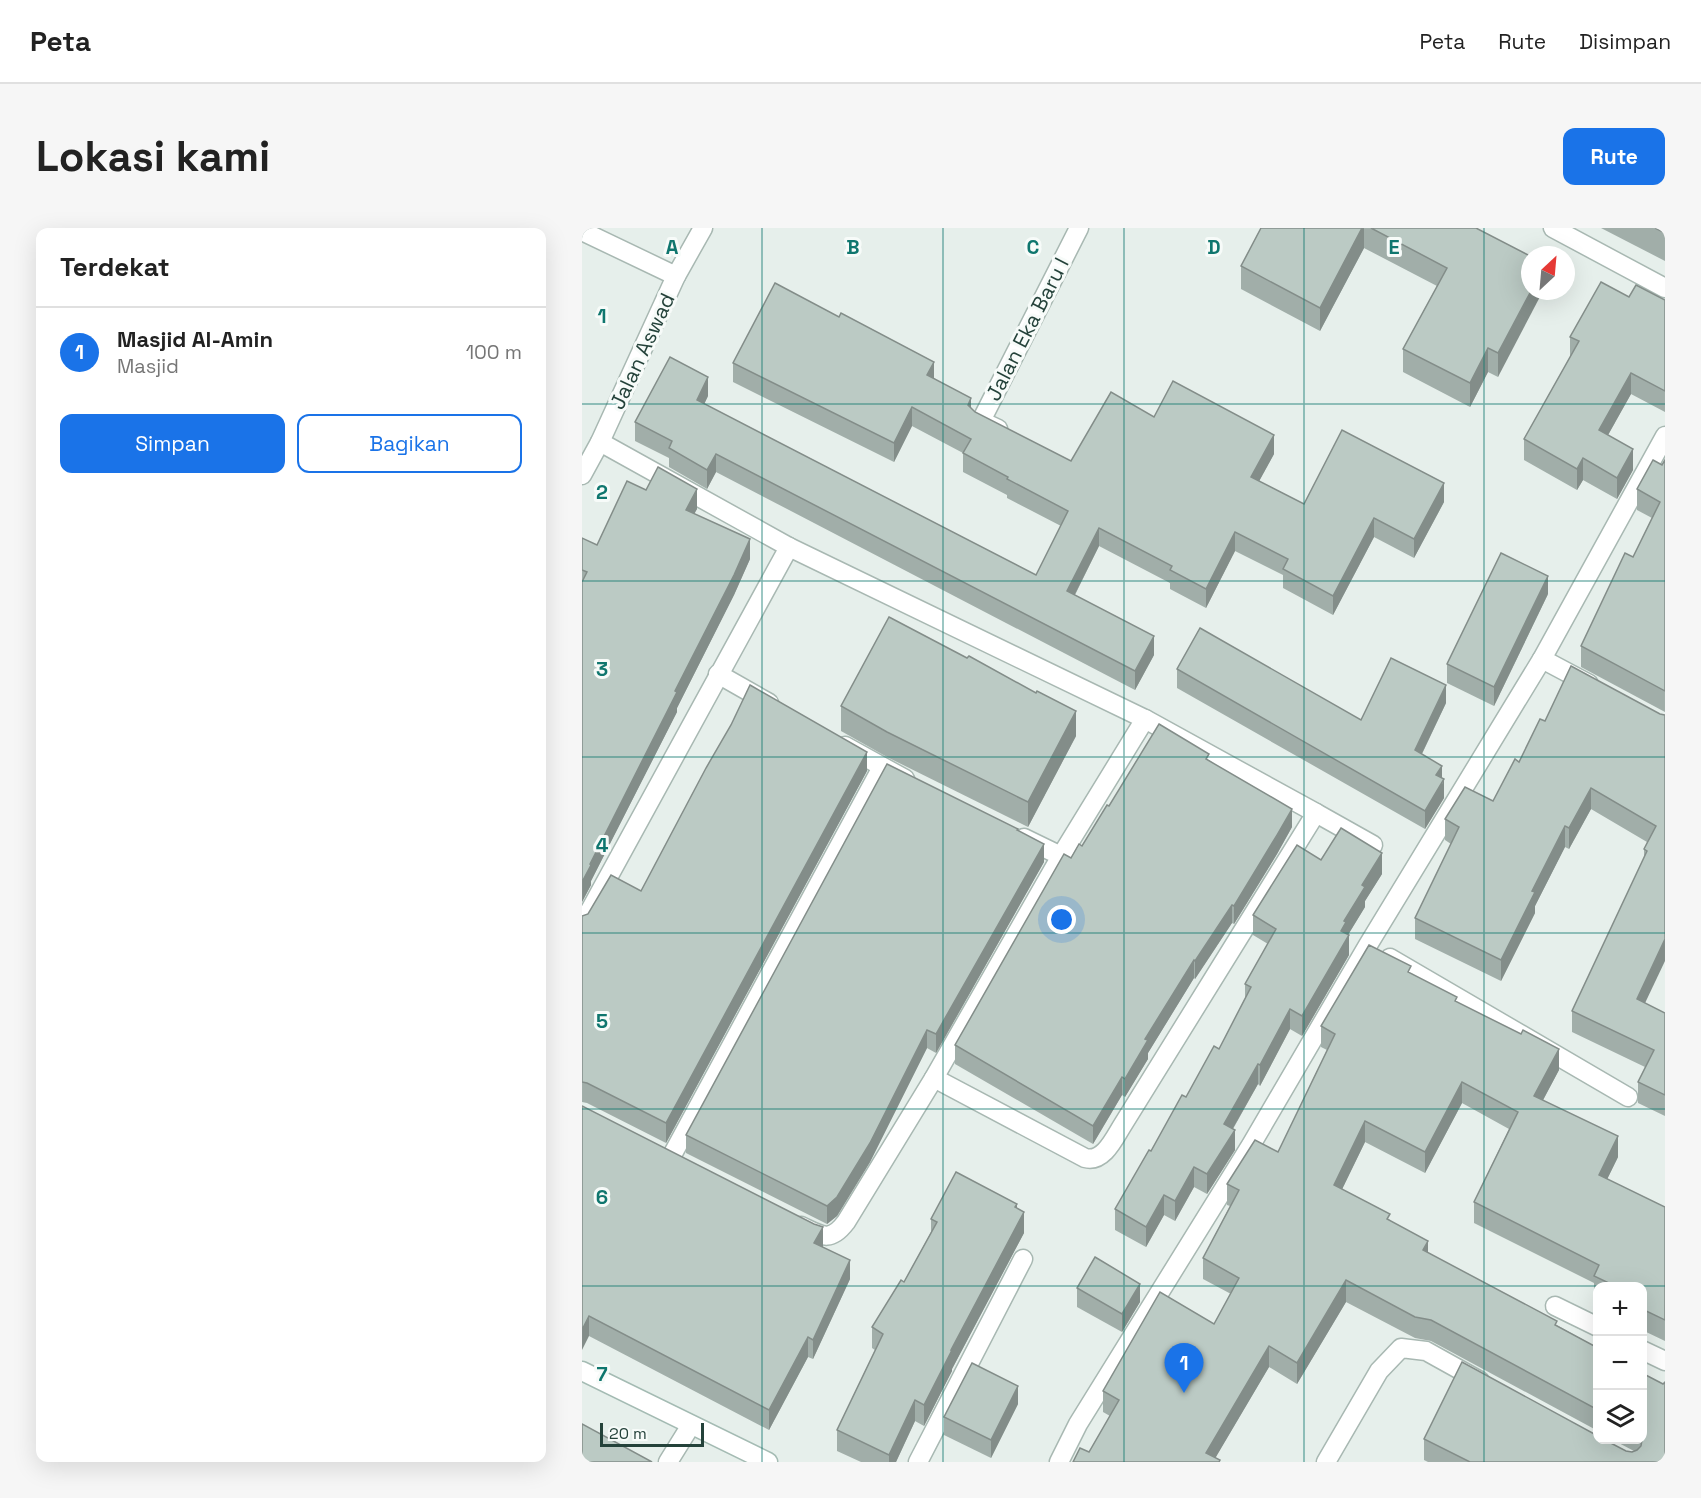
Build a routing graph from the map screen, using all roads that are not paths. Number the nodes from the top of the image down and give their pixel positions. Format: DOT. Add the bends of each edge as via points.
graph roads {
  1 [pos="703,228"];
  2 [pos="1079,228"];
  3 [pos="1553,228"];
  4 [pos="582,231"];
  5 [pos="676,276"];
  6 [pos="1664,285"];
  7 [pos="1665,436"];
  8 [pos="1013,437"];
  9 [pos="600,442"];
  10 [pos="582,475"];
  11 [pos="789,547"];
  12 [pos="1542,659"];
  13 [pos="718,674"];
  14 [pos="1603,692"];
  15 [pos="780,709"];
  16 [pos="1145,719"];
  17 [pos="831,738"];
  18 [pos="882,767"];
  19 [pos="924,788"];
  20 [pos="1316,813"];
  21 [pos="1008,830"];
  22 [pos="1373,845"];
  23 [pos="1061,856"];
  24 [pos="582,925"];
  25 [pos="1368,945"];
  26 [pos="934,1078"];
  27 [pos="1628,1097"];
  28 [pos="651,1149"];
  29 [pos="787,1218"];
  30 [pos="1023,1259"];
  31 [pos="1555,1306"];
  32 [pos="1593,1325"];
  33 [pos="1647,1352"];
  34 [pos="1665,1361"];
  35 [pos="582,1371"];
  36 [pos="1499,1391"];
  37 [pos="691,1425"];
  38 [pos="668,1462"];
  39 [pos="768,1462"];
  40 [pos="918,1462"];
  41 [pos="1059,1462"];
  42 [pos="1326,1462"];
  1 -- 5 [label="street, Jalan Aswad"];
  2 -- 8 [label="street, Jalan Eka Baru I" via="981,421"];
  3 -- 6 [label="street"];
  4 -- 5 [label="street"];
  5 -- 9 [label="street, Jalan Aswad"];
  7 -- 12 [label="street"];
  9 -- 10 [label="street, Jalan Aswad"];
  9 -- 11 [label="street"];
  11 -- 13 [label="street"];
  11 -- 16 [label="street"];
  12 -- 14 [label="street"];
  12 -- 25 [label="street"];
  13 -- 15 [label="street"];
  13 -- 24 [label="street"];
  16 -- 20 [label="street"];
  16 -- 23 [label="street"];
  17 -- 18 [label="street"];
  18 -- 19 [label="street"];
  18 -- 28 [label="street" via="675,1161"];
  20 -- 22 [label="street"];
  20 -- 26 [label="street" via="1099,1157 1085,1158"];
  21 -- 23 [label="street"];
  23 -- 26 [label="street"];
  25 -- 27 [label="street"];
  25 -- 41 [label="street" via="1078,1424"];
  26 -- 29 [label="street" via="837,1233 824,1236"];
  30 -- 40 [label="street"];
  31 -- 32 [label="street"];
  33 -- 34 [label="street"];
  35 -- 37 [label="street"];
  36 -- 42 [label="street" via="1426,1352 1401,1348 1379,1371"];
  37 -- 38 [label="street"];
  37 -- 39 [label="street"];
}
